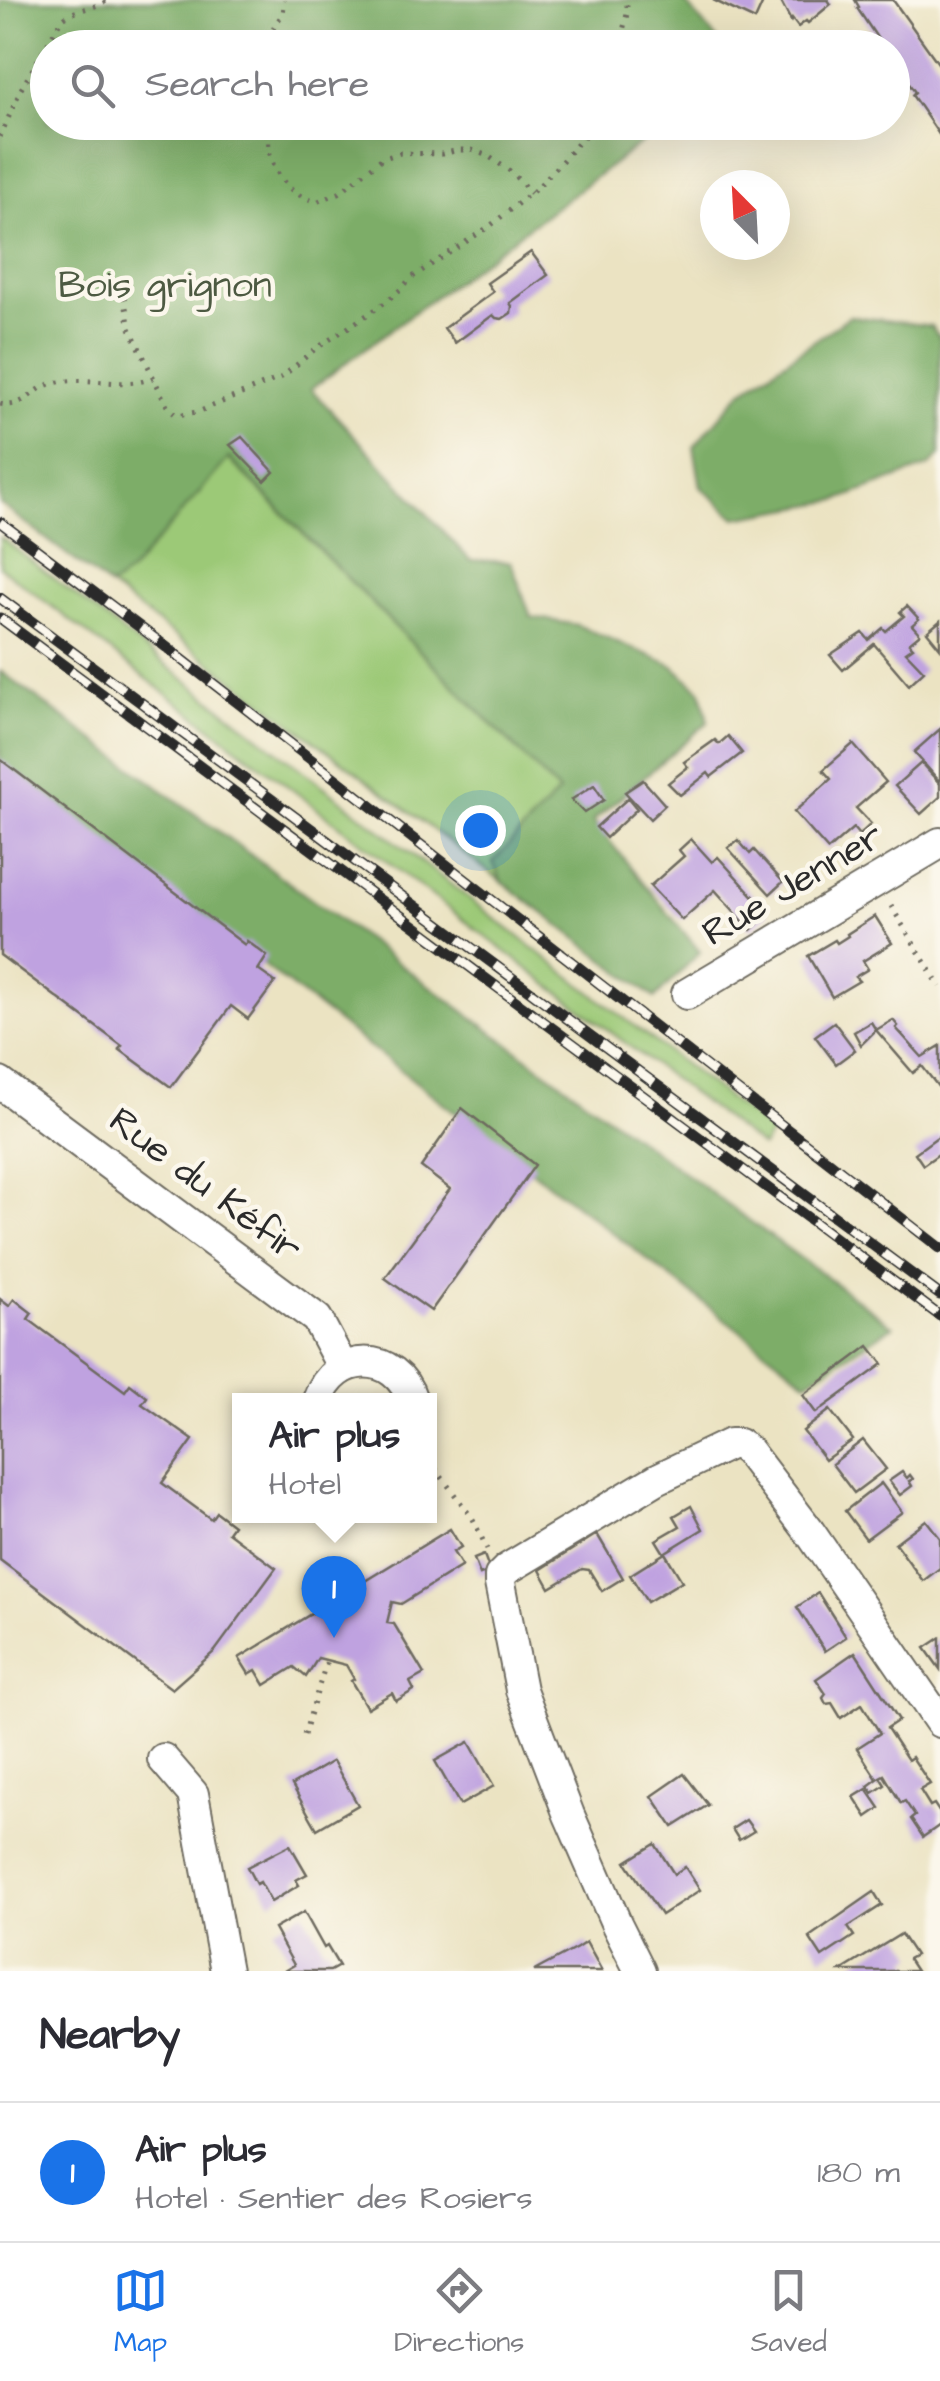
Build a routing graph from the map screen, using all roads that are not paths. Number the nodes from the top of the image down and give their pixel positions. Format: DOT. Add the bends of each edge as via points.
graph roads {
  1 [pos="940,844"];
  2 [pos="687,994"];
  3 [pos="0,1082"];
  4 [pos="343,1368"];
  5 [pos="321,1393"];
  6 [pos="410,1393"];
  7 [pos="940,1722"];
  8 [pos="163,1758"];
  9 [pos="226,1971"];
  10 [pos="640,1971"];
  1 -- 2 [label="street, Rue Jenner"];
  3 -- 4 [label="street, Rue du Kéfir" via="317,1319"];
  4 -- 5 [label="street"];
  4 -- 6 [label="street" via="387,1367"];
  7 -- 10 [label="street" via="809,1531 739,1444 657,1479 507,1569 500,1576 521,1690"];
  8 -- 9 [label="street" via="192,1794"];
}
